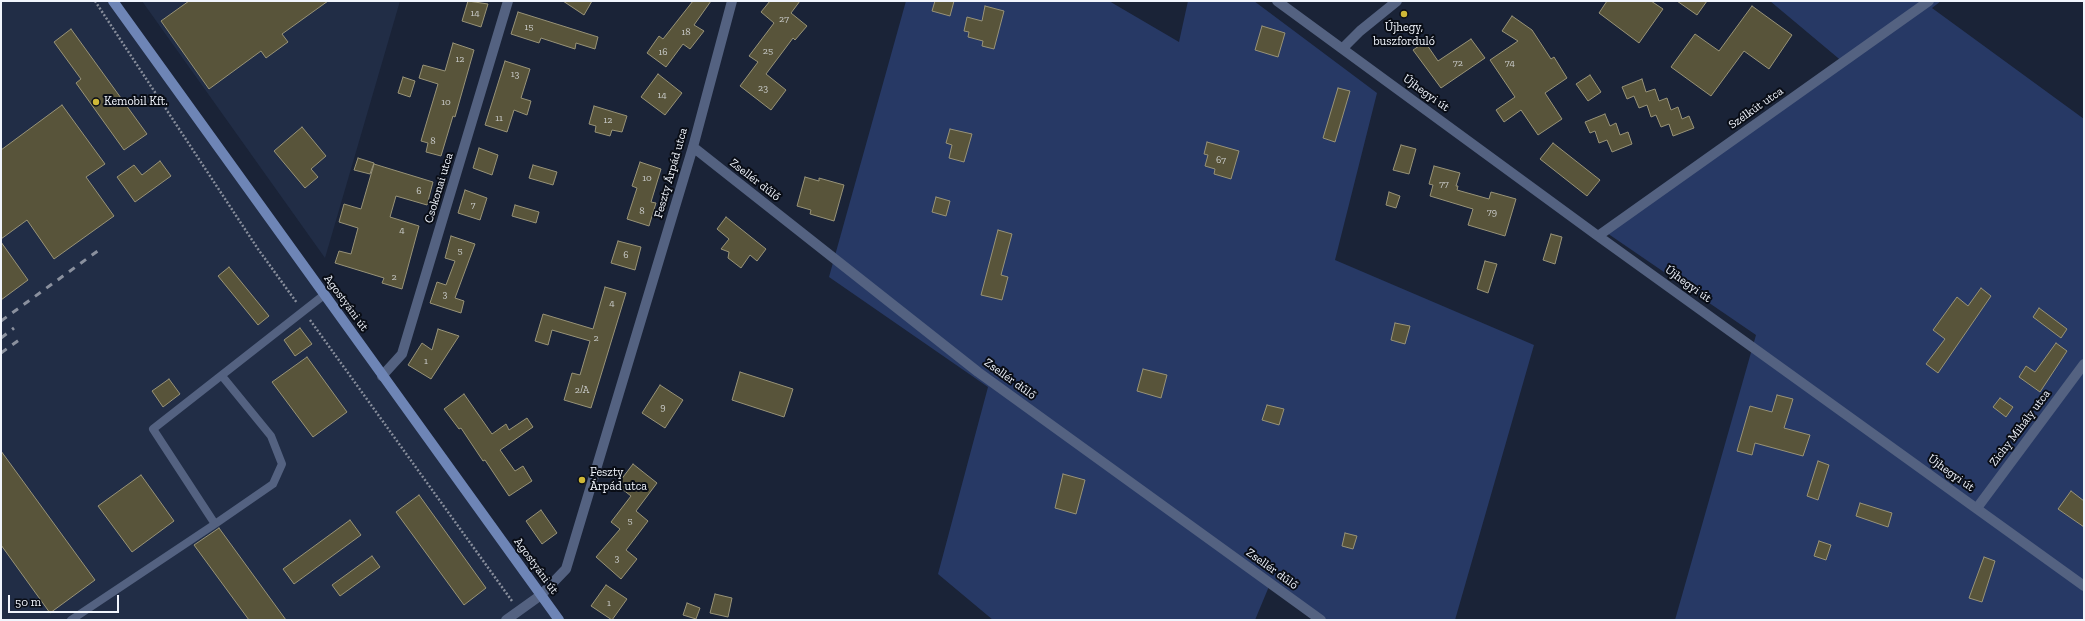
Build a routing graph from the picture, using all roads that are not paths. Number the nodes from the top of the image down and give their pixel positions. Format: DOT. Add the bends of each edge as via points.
graph roads {
  1 [pos="113,1"];
  2 [pos="508,1"];
  3 [pos="732,1"];
  4 [pos="1278,1"];
  5 [pos="1397,1"];
  6 [pos="1929,1"];
  7 [pos="1343,48"];
  8 [pos="693,147"];
  9 [pos="1598,236"];
  10 [pos="324,295"];
  11 [pos="2084,364"];
  12 [pos="222,376"];
  13 [pos="382,376"];
  14 [pos="1977,508"];
  15 [pos="215,524"];
  16 [pos="2084,586"];
  17 [pos="541,595"];
  18 [pos="71,620"];
  19 [pos="506,620"];
  20 [pos="559,620"];
  21 [pos="1321,620"];
  1 -- 10 [label="main road, Agostyáni út"];
  2 -- 13 [label="street, Csokonai utca" via="402,354"];
  3 -- 8 [label="street, Feszty Árpád utca"];
  4 -- 7 [label="street, Újhegyi út"];
  5 -- 7 [label="street"];
  6 -- 9 [label="street, Szélkút utca"];
  7 -- 9 [label="street, Újhegyi út"];
  8 -- 17 [label="street, Feszty Árpád utca" via="566,569"];
  8 -- 21 [label="street, Zsellér dűlő" via="978,372"];
  9 -- 14 [label="street, Újhegyi út"];
  10 -- 12 [label="lane"];
  10 -- 13 [label="main road, Agostyáni út"];
  11 -- 14 [label="street, Zichy Mihály utca"];
  12 -- 15 [label="lane" via="271,436 282,464 272,484"];
  12 -- 15 [label="lane" via="153,429"];
  13 -- 17 [label="main road, Agostyáni út"];
  14 -- 16 [label="street, Újhegyi út"];
  15 -- 18 [label="lane"];
  17 -- 19 [label="street, Feszty Árpád utca"];
  17 -- 20 [label="main road, Agostyáni út"];
}
